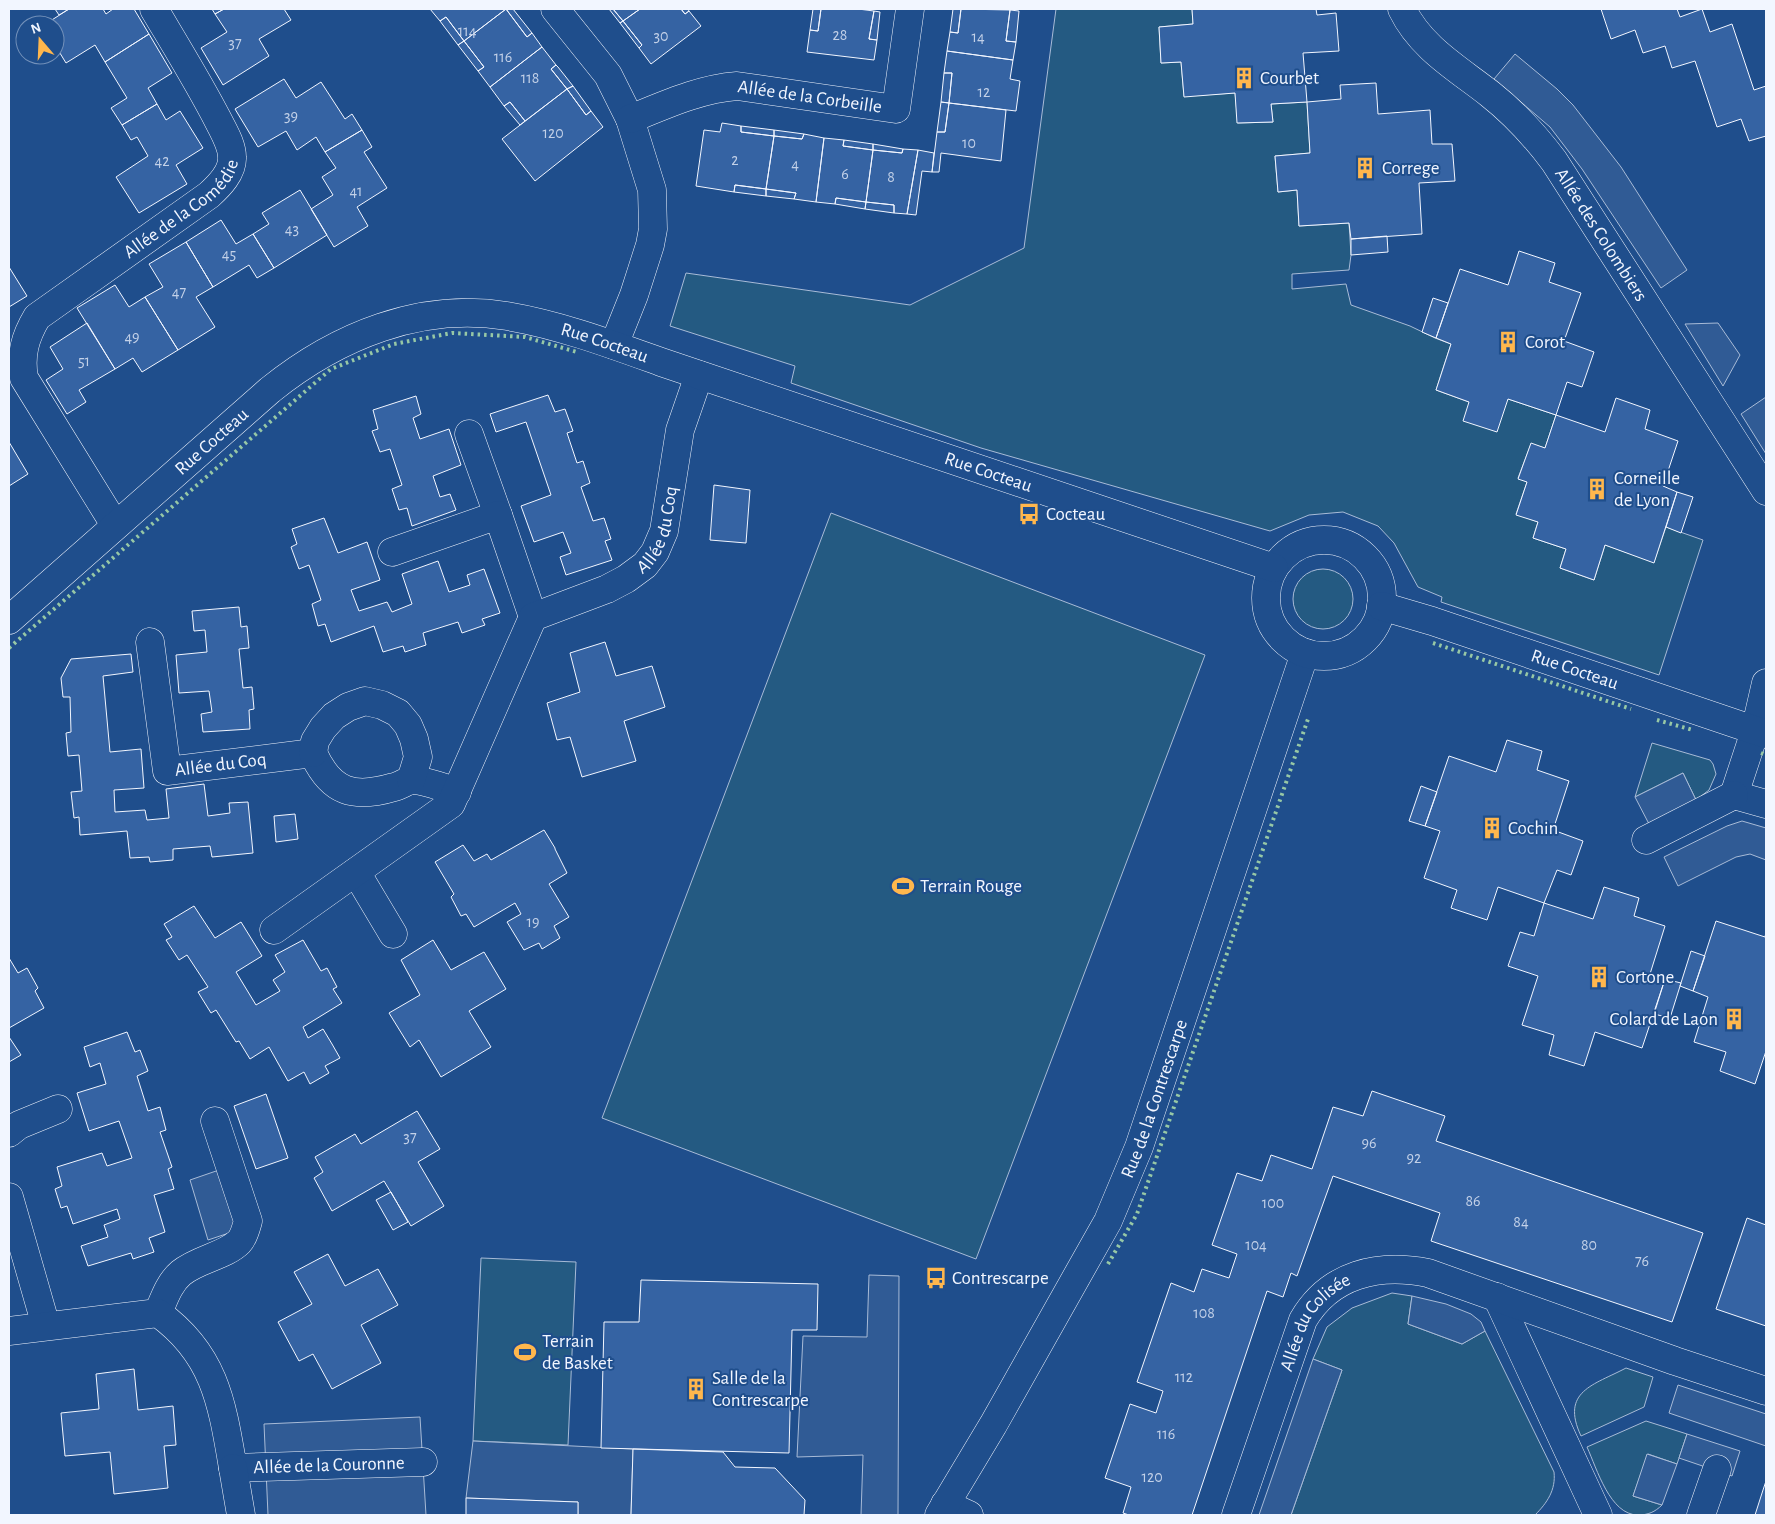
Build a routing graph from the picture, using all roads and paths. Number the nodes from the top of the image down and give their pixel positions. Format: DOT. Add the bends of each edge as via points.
graph roads {
  1 [pos="154,9"];
  2 [pos="555,9"];
  3 [pos="910,9"];
  4 [pos="1402,9"];
  5 [pos="630,119"];
  6 [pos="614,345"];
  7 [pos="699,375"];
  8 [pos="16,381"];
  9 [pos="469,434"];
  10 [pos="1766,491"];
  11 [pos="498,515"];
  12 [pos="116,526"];
  13 [pos="392,552"];
  14 [pos="1274,568"];
  15 [pos="1381,606"];
  16 [pos="533,616"];
  17 [pos="9,620"];
  18 [pos="150,642"];
  19 [pos="1305,653"];
  20 [pos="1766,683"];
  21 [pos="1760,733"];
  22 [pos="313,753"];
  23 [pos="411,780"];
  24 [pos="457,792"];
  25 [pos="1734,795"];
  26 [pos="1766,804"];
  27 [pos="1646,840"];
  28 [pos="356,872"];
  29 [pos="274,930"];
  30 [pos="393,934"];
  31 [pos="58,1109"];
  32 [pos="215,1121"];
  33 [pos="9,1133"];
  34 [pos="9,1196"];
  35 [pos="1498,1297"];
  36 [pos="158,1313"];
  37 [pos="46,1326"];
  38 [pos="9,1331"];
  39 [pos="1766,1391"];
  40 [pos="423,1462"];
  41 [pos="233,1468"];
  42 [pos="1717,1469"];
  43 [pos="942,1510"];
  44 [pos="241,1515"];
  45 [pos="969,1515"];
  46 [pos="1236,1515"];
  47 [pos="1598,1515"];
  48 [pos="1701,1515"];
  1 -- 8 [label="street, Allée de la Comédie" via="228,140 232,158 228,173 209,195 37,317 23,348 22,365"];
  2 -- 5 [label="street" via="608,75"];
  3 -- 5 [label="street, Allée de la Corbeille" via="896,109 737,86 696,93"];
  4 -- 10 [label="street, Allée des Colombiers" via="1428,46 1492,95 1554,161"];
  5 -- 6 [label="street" via="652,190 653,229 634,295"];
  6 -- 7 [label="street, Rue Cocteau"];
  6 -- 12 [label="street, Rue Cocteau" via="535,322 477,313 427,317 371,330 341,343 291,373"];
  7 -- 14 [label="street, Rue Cocteau"];
  7 -- 16 [label="street, Allée du Coq" via="680,430 664,531 655,552 645,565 607,589"];
  8 -- 12 [label="street, Allée de la Comédie"];
  9 -- 11 [label="street"];
  11 -- 13 [label="street"];
  11 -- 16 [label="street"];
  12 -- 17 [label="street, Rue Cocteau"];
  14 -- 15 [label="street" via="1285,555 1308,542 1326,540 1343,543 1358,551 1376,572 1381,588"];
  14 -- 19 [label="street" via="1266,585 1268,614 1282,638"];
  15 -- 19 [label="street" via="1369,633 1354,647 1326,656"];
  15 -- 21 [label="street, Rue Cocteau"];
  16 -- 24 [label="street"];
  18 -- 22 [label="street, Allée du Coq" via="167,771"];
  19 -- 43 [label="street, Rue de la Contrescarpe" via="1123,1187 1108,1221"];
  20 -- 21 [label="street"];
  21 -- 25 [label="street"];
  22 -- 23 [label="street" via="319,767 330,779 354,793 375,792"];
  22 -- 23 [label="street" via="315,741 334,716 365,701 382,705 398,713 414,739 418,757"];
  23 -- 24 [label="street"];
  24 -- 28 [label="street" via="451,804"];
  25 -- 26 [label="street"];
  25 -- 27 [label="street"];
  28 -- 29 [label="street"];
  28 -- 30 [label="street"];
  31 -- 33 [label="street" via="19,1125"];
  32 -- 36 [label="street" via="248,1221 240,1241 180,1274"];
  34 -- 37 [label="street"];
  35 -- 39 [label="street, Allée du Colisée"];
  35 -- 46 [label="street, Allée du Colisée" via="1407,1269 1366,1273 1326,1291 1303,1320"];
  35 -- 47 [label="street"];
  36 -- 37 [label="street"];
  36 -- 41 [label="street, Allée de la Couronne" via="189,1340 211,1376 219,1396"];
  37 -- 38 [label="street"];
  40 -- 41 [label="street, Allée de la Couronne"];
  41 -- 44 [label="street, Allée de la Couronne"];
  42 -- 48 [label="street"];
  43 -- 45 [label="street"];
}
